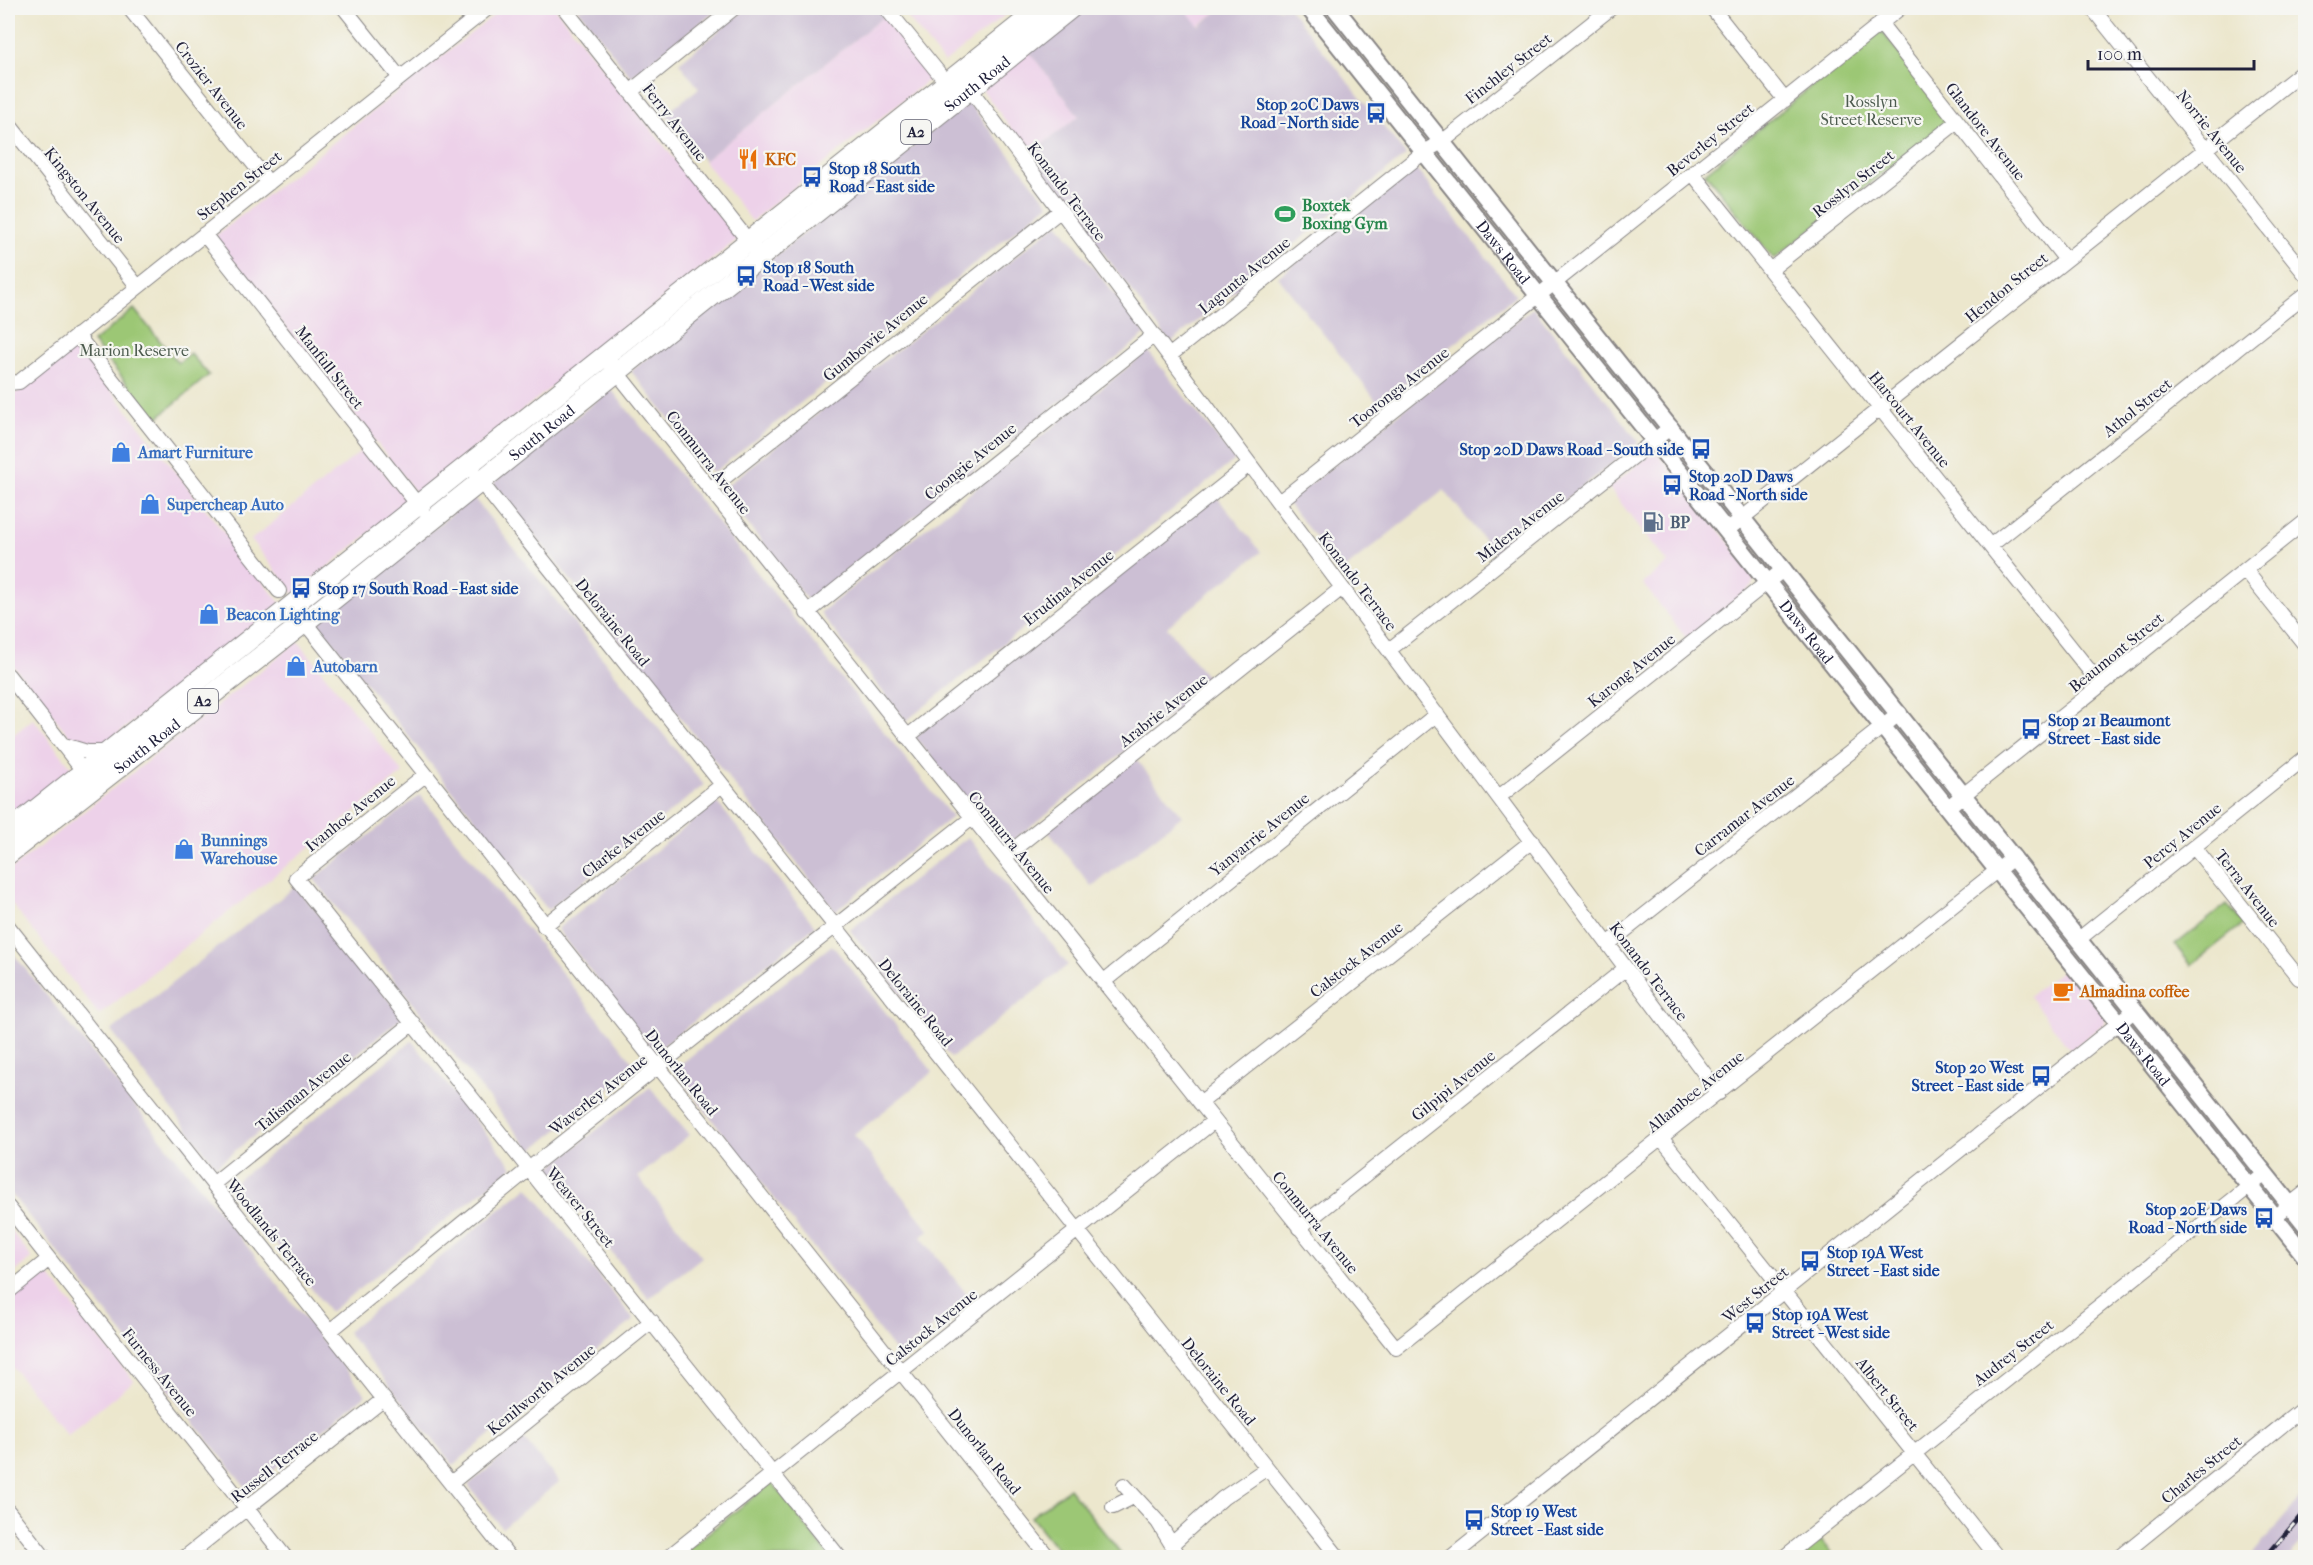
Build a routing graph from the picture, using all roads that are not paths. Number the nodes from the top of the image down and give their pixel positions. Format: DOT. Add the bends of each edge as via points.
graph roads {
  1 [pos="129,8"];
  2 [pos="344,8"];
  3 [pos="488,8"];
  4 [pos="564,8"];
  5 [pos="734,8"];
  6 [pos="886,8"];
  7 [pos="1041,8"];
  8 [pos="1071,8"];
  9 [pos="1309,8"];
  10 [pos="1337,8"];
  11 [pos="1611,8"];
  12 [pos="1712,8"];
  13 [pos="1900,8"];
  14 [pos="2092,8"];
  15 [pos="1320,22"];
  16 [pos="1880,23"];
  17 [pos="2306,69"];
  18 [pos="400,78"];
  19 [pos="946,82"];
  20 [pos="970,89"];
  21 [pos="630,92"];
  22 [pos="1785,100"];
  23 [pos="1957,122"];
  24 [pos="8,123"];
  25 [pos="1442,142"];
  26 [pos="2205,149"];
  27 [pos="1424,152"];
  28 [pos="1693,174"];
  29 [pos="269,183"];
  30 [pos="1061,210"];
  31 [pos="204,234"];
  32 [pos="748,240"];
  33 [pos="761,256"];
  34 [pos="2066,260"];
  35 [pos="1770,270"];
  36 [pos="2306,275"];
  37 [pos="1556,284"];
  38 [pos="138,287"];
  39 [pos="2306,294"];
  40 [pos="1540,297"];
  41 [pos="1154,335"];
  42 [pos="77,336"];
  43 [pos="603,356"];
  44 [pos="1170,356"];
  45 [pos="616,372"];
  46 [pos="8,383"];
  47 [pos="1880,408"];
  48 [pos="1671,427"];
  49 [pos="1654,440"];
  50 [pos="1250,464"];
  51 [pos="473,473"];
  52 [pos="710,489"];
  53 [pos="1279,502"];
  54 [pos="424,512"];
  55 [pos="1743,518"];
  56 [pos="2306,521"];
  57 [pos="1726,531"];
  58 [pos="1990,546"];
  59 [pos="1784,569"];
  60 [pos="2245,570"];
  61 [pos="1767,582"];
  62 [pos="1342,588"];
  63 [pos="285,598"];
  64 [pos="807,613"];
  65 [pos="304,622"];
  66 [pos="2306,646"];
  67 [pos="1389,650"];
  68 [pos="8,675"];
  69 [pos="2101,685"];
  70 [pos="1900,713"];
  71 [pos="1437,714"];
  72 [pos="1882,726"];
  73 [pos="907,737"];
  74 [pos="62,744"];
  75 [pos="110,752"];
  76 [pos="2306,757"];
  77 [pos="425,775"];
  78 [pos="89,778"];
  79 [pos="722,785"];
  80 [pos="1964,794"];
  81 [pos="1498,797"];
  82 [pos="1947,808"];
  83 [pos="972,818"];
  84 [pos="8,832"];
  85 [pos="1532,842"];
  86 [pos="2194,847"];
  87 [pos="8,854"];
  88 [pos="1004,857"];
  89 [pos="2014,857"];
  90 [pos="1997,871"];
  91 [pos="296,878"];
  92 [pos="8,926"];
  93 [pos="544,926"];
  94 [pos="835,928"];
  95 [pos="2079,939"];
  96 [pos="1608,944"];
  97 [pos="1626,968"];
  98 [pos="2299,978"];
  99 [pos="1103,982"];
  100 [pos="2135,1010"];
  101 [pos="413,1023"];
  102 [pos="2120,1023"];
  103 [pos="657,1068"];
  104 [pos="1719,1093"];
  105 [pos="1200,1103"];
  106 [pos="1214,1121"];
  107 [pos="1662,1139"];
  108 [pos="529,1169"];
  109 [pos="2265,1174"];
  110 [pos="213,1184"];
  111 [pos="2249,1186"];
  112 [pos="2306,1192"];
  113 [pos="2289,1205"];
  114 [pos="8,1207"];
  115 [pos="2274,1217"];
  116 [pos="2306,1225"];
  117 [pos="1299,1228"];
  118 [pos="1078,1231"];
  119 [pos="2306,1257"];
  120 [pos="49,1258"];
  121 [pos="8,1292"];
  122 [pos="1784,1292"];
  123 [pos="652,1321"];
  124 [pos="330,1331"];
  125 [pos="1396,1348"];
  126 [pos="901,1372"];
  127 [pos="384,1400"];
  128 [pos="2306,1406"];
  129 [pos="1914,1452"];
  130 [pos="1267,1468"];
  131 [pos="773,1473"];
  132 [pos="451,1483"];
  133 [pos="1124,1485"];
  134 [pos="1133,1497"];
  135 [pos="1113,1507"];
  136 [pos="247,1508"];
  137 [pos="8,1511"];
  138 [pos="1173,1543"];
  139 [pos="45,1557"];
  140 [pos="184,1557"];
  141 [pos="286,1557"];
  142 [pos="510,1557"];
  143 [pos="667,1557"];
  144 [pos="840,1557"];
  145 [pos="1049,1557"];
  146 [pos="1180,1557"];
  147 [pos="1339,1557"];
  148 [pos="1450,1557"];
  149 [pos="1783,1557"];
  150 [pos="1998,1557"];
  151 [pos="2118,1557"];
  1 -- 29 [label="street, Crozier Avenue"];
  2 -- 18 [label="street"];
  3 -- 18 [label="street, Stephen Street"];
  4 -- 21 [label="street, Ferry Avenue"];
  5 -- 21 [label="street"];
  6 -- 19 [label="street"];
  7 -- 19 [label="highway, South Road / A2"];
  8 -- 20 [label="highway, South Road / A2"];
  9 -- 15 [label="main road, Daws Road"];
  10 -- 15 [label="street"];
  10 -- 25 [label="main road, Daws Road"];
  11 -- 25 [label="street, Finchley Street"];
  12 -- 22 [label="street"];
  13 -- 16 [label="street, Beverley Street"];
  14 -- 26 [label="street, Norrie Avenue"];
  15 -- 27 [label="main road, Daws Road"];
  16 -- 22 [label="street, Beverley Street"];
  16 -- 23 [label="street, Glandore Avenue"];
  17 -- 26 [label="street, Hendon Street"];
  18 -- 29 [label="street, Stephen Street"];
  19 -- 32 [label="highway, South Road / A2"];
  20 -- 30 [label="street, Konando Terrace"];
  20 -- 33 [label="highway, South Road / A2"];
  21 -- 32 [label="street, Ferry Avenue"];
  22 -- 28 [label="street, Beverley Street"];
  23 -- 34 [label="street, Glandore Avenue"];
  23 -- 35 [label="street, Rosslyn Street"];
  24 -- 38 [label="street, Kingston Avenue"];
  25 -- 27 [label="street, Finchley Street"];
  25 -- 37 [label="main road, Daws Road"];
  26 -- 34 [label="street, Hendon Street"];
  26 -- 36 [label="street, Norrie Avenue"];
  27 -- 40 [label="main road, Daws Road"];
  27 -- 44 [label="street, Lagunta Avenue"];
  28 -- 35 [label="street, Harcourt Avenue"];
  28 -- 37 [label="street, Beverley Street"];
  29 -- 31 [label="street, Stephen Street"];
  30 -- 41 [label="street, Konando Terrace"];
  30 -- 52 [label="street, Gumbowie Avenue"];
  31 -- 38 [label="street, Stephen Street"];
  31 -- 54 [label="street, Manfull Street"];
  32 -- 33 [label="street, Ferry Avenue"];
  32 -- 43 [label="highway, South Road / A2"];
  33 -- 45 [label="highway, South Road / A2"];
  34 -- 47 [label="street, Hendon Street"];
  35 -- 47 [label="street, Harcourt Avenue"];
  37 -- 40 [label="street, Beverley Street"];
  37 -- 48 [label="main road, Daws Road"];
  38 -- 42 [label="street, Stephen Street"];
  39 -- 58 [label="street, Athol Street"];
  40 -- 49 [label="main road, Daws Road"];
  40 -- 53 [label="street, Tooronga Avenue"];
  41 -- 44 [label="street, Konando Terrace"];
  41 -- 64 [label="street, Coongie Avenue"];
  42 -- 46 [label="street, Stephen Street" via="19,382"];
  42 -- 63 [label="street, Dunorlan Road"];
  43 -- 45 [label="street, Conmurra Avenue"];
  43 -- 51 [label="highway, South Road / A2"];
  44 -- 50 [label="street, Konando Terrace"];
  45 -- 51 [label="highway, South Road / A2"];
  45 -- 52 [label="street, Conmurra Avenue"];
  47 -- 55 [label="street, Hendon Street"];
  47 -- 58 [label="street, Harcourt Avenue"];
  48 -- 49 [label="street, Midera Avenue"];
  48 -- 55 [label="main road, Daws Road"];
  49 -- 57 [label="main road, Daws Road"];
  49 -- 67 [label="street, Midera Avenue"];
  50 -- 53 [label="street, Konando Terrace"];
  50 -- 73 [label="street, Erudina Avenue"];
  51 -- 54 [label="highway, South Road / A2"];
  51 -- 79 [label="street, Deloraine Road"];
  52 -- 64 [label="street, Conmurra Avenue"];
  53 -- 62 [label="street, Konando Terrace"];
  54 -- 63 [label="highway, South Road / A2"];
  54 -- 65 [label="highway, South Road / A2"];
  55 -- 57 [label="street, Hendon Street"];
  55 -- 59 [label="main road, Daws Road"];
  56 -- 60 [label="street, Beaumont Street"];
  57 -- 61 [label="main road, Daws Road"];
  58 -- 69 [label="street, Harcourt Avenue"];
  59 -- 61 [label="street, Karong Avenue"];
  59 -- 70 [label="main road, Daws Road"];
  60 -- 66 [label="street"];
  60 -- 69 [label="street, Beaumont Street"];
  61 -- 72 [label="main road, Daws Road"];
  61 -- 81 [label="street, Karong Avenue"];
  62 -- 67 [label="street, Konando Terrace"];
  62 -- 88 [label="street, Arabrie Avenue"];
  63 -- 65 [label="street, Dunorlan Road"];
  63 -- 75 [label="highway, South Road / A2"];
  64 -- 73 [label="street, Conmurra Avenue"];
  65 -- 77 [label="street, Dunorlan Road"];
  65 -- 78 [label="highway, South Road / A2"];
  67 -- 71 [label="street, Konando Terrace"];
  68 -- 74 [label="street"];
  69 -- 80 [label="street, Beaumont Street"];
  70 -- 72 [label="street, Carramar Avenue"];
  70 -- 80 [label="main road, Daws Road"];
  71 -- 81 [label="street, Konando Terrace"];
  71 -- 99 [label="street, Yanyarrie Avenue"];
  72 -- 82 [label="main road, Daws Road"];
  72 -- 96 [label="street, Carramar Avenue"];
  73 -- 83 [label="street, Conmurra Avenue"];
  74 -- 75 [label="street" via="87,752"];
  74 -- 78 [label="street"];
  75 -- 78 [label="highway, South Road / A2"];
  76 -- 86 [label="street, Percy Avenue"];
  77 -- 91 [label="street, Ivanhoe Avenue"];
  77 -- 93 [label="street, Dunorlan Road"];
  78 -- 84 [label="highway, South Road / A2"];
  78 -- 87 [label="highway, South Road / A2"];
  79 -- 93 [label="street, Clarke Avenue"];
  79 -- 94 [label="street, Deloraine Road"];
  80 -- 82 [label="street, Beaumont Street"];
  80 -- 89 [label="main road, Daws Road"];
  81 -- 85 [label="street, Konando Terrace"];
  82 -- 90 [label="main road, Daws Road"];
  83 -- 88 [label="street, Conmurra Avenue"];
  83 -- 94 [label="street, Waverley Avenue"];
  85 -- 96 [label="street, Konando Terrace"];
  85 -- 105 [label="street, Calstock Avenue"];
  86 -- 95 [label="street, Percy Avenue"];
  86 -- 98 [label="street, Terra Avenue"];
  88 -- 99 [label="street, Conmurra Avenue"];
  89 -- 90 [label="street, Allambee Avenue"];
  89 -- 95 [label="main road, Daws Road"];
  90 -- 102 [label="main road, Daws Road"];
  90 -- 104 [label="street, Allambee Avenue"];
  91 -- 101 [label="street, Weaver Street"];
  92 -- 110 [label="street, Woodlands Terrace"];
  93 -- 103 [label="street, Dunorlan Road"];
  94 -- 103 [label="street, Waverley Avenue"];
  94 -- 118 [label="street, Deloraine Road"];
  95 -- 100 [label="main road, Daws Road"];
  96 -- 97 [label="street, Konando Terrace"];
  97 -- 104 [label="street, Konando Terrace"];
  97 -- 117 [label="street, Gilpipi Avenue"];
  99 -- 105 [label="street, Conmurra Avenue"];
  100 -- 102 [label="street, West Street"];
  100 -- 109 [label="main road, Daws Road"];
  101 -- 108 [label="street, Weaver Street"];
  101 -- 110 [label="street, Talisman Avenue"];
  102 -- 111 [label="main road, Daws Road"];
  102 -- 122 [label="street, West Street"];
  103 -- 108 [label="street, Waverley Avenue"];
  103 -- 126 [label="street, Dunorlan Road"];
  104 -- 107 [label="street, Allambee Avenue"];
  105 -- 106 [label="street, Conmurra Avenue"];
  106 -- 117 [label="street, Conmurra Avenue"];
  106 -- 118 [label="street, Calstock Avenue"];
  107 -- 122 [label="street, Albert Street"];
  107 -- 125 [label="street, Allambee Avenue"];
  108 -- 123 [label="street, Weaver Street"];
  108 -- 124 [label="street, Waverley Avenue"];
  109 -- 111 [label="street, Audrey Street"];
  109 -- 113 [label="main road, Daws Road"];
  110 -- 124 [label="street, Woodlands Terrace"];
  111 -- 115 [label="main road, Daws Road"];
  111 -- 129 [label="street, Audrey Street"];
  112 -- 113 [label="street"];
  113 -- 115 [label="street"];
  113 -- 116 [label="main road, Daws Road"];
  114 -- 120 [label="street, Furness Avenue"];
  115 -- 119 [label="main road, Daws Road"];
  117 -- 125 [label="street, Conmurra Avenue"];
  118 -- 126 [label="street, Calstock Avenue"];
  118 -- 130 [label="street, Deloraine Road"];
  120 -- 121 [label="street"];
  120 -- 136 [label="street, Furness Avenue"];
  122 -- 129 [label="street, Albert Street"];
  122 -- 148 [label="street, West Street"];
  123 -- 131 [label="street, Weaver Street"];
  123 -- 132 [label="street, Kenilworth Avenue"];
  124 -- 127 [label="street, Woodlands Terrace"];
  126 -- 131 [label="street, Calstock Avenue"];
  126 -- 145 [label="street, Dunorlan Road"];
  127 -- 132 [label="street, Woodlands Terrace"];
  127 -- 136 [label="street, Russell Terrace"];
  128 -- 151 [label="street, Charles Street"];
  129 -- 149 [label="street, Audrey Street"];
  129 -- 150 [label="street, Albert Street"];
  130 -- 138 [label="street" via="1223,1498"];
  130 -- 147 [label="street, Deloraine Road"];
  131 -- 143 [label="street, Calstock Avenue"];
  131 -- 144 [label="street, Weaver Street"];
  132 -- 142 [label="street, Woodlands Terrace"];
  133 -- 134 [label="street"];
  134 -- 135 [label="street"];
  134 -- 138 [label="street" via="1151,1512"];
  136 -- 140 [label="street, Russell Terrace"];
  136 -- 141 [label="street, Furness Avenue"];
  137 -- 139 [label="street"];
  138 -- 146 [label="street"];
}
